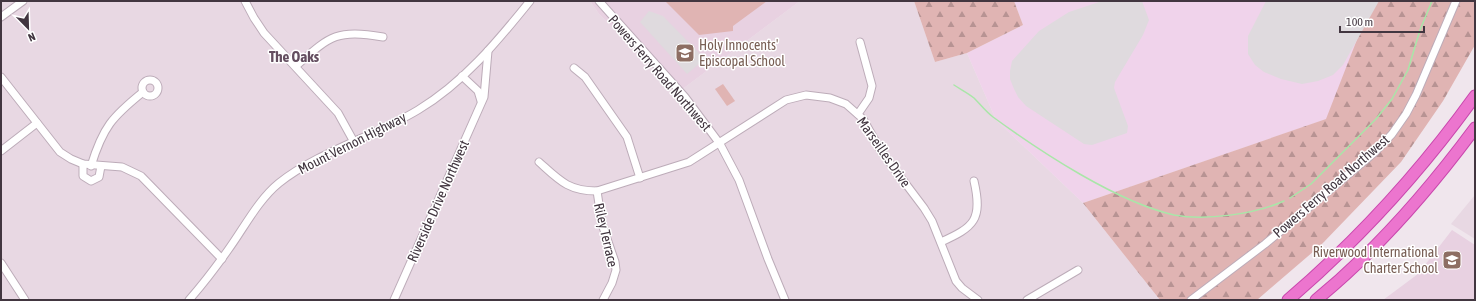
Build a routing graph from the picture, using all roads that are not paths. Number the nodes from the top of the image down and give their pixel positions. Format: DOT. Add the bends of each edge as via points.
graph roads {
  1 [pos="23,1"];
  2 [pos="245,1"];
  3 [pos="530,1"];
  4 [pos="599,1"];
  5 [pos="1456,1"];
  6 [pos="1,17"];
  7 [pos="383,37"];
  8 [pos="860,42"];
  9 [pos="488,51"];
  10 [pos="296,66"];
  11 [pos="574,68"];
  12 [pos="462,76"];
  13 [pos="1,77"];
  14 [pos="143,92"];
  15 [pos="1475,96"];
  16 [pos="481,101"];
  17 [pos="858,114"];
  18 [pos="37,124"];
  19 [pos="1475,128"];
  20 [pos="354,142"];
  21 [pos="720,144"];
  22 [pos="1,151"];
  23 [pos="539,162"];
  24 [pos="83,164"];
  25 [pos="91,166"];
  26 [pos="101,166"];
  27 [pos="640,178"];
  28 [pos="974,181"];
  29 [pos="597,191"];
  30 [pos="941,242"];
  31 [pos="222,259"];
  32 [pos="1,263"];
  33 [pos="1078,270"];
  34 [pos="25,300"];
  35 [pos="189,300"];
  36 [pos="394,300"];
  37 [pos="603,300"];
  38 [pos="785,300"];
  39 [pos="978,300"];
  40 [pos="1027,300"];
  41 [pos="1191,300"];
  42 [pos="1288,300"];
  43 [pos="1316,300"];
  1 -- 6 [label="street"];
  2 -- 10 [label="street" via="264,33"];
  3 -- 9 [label="street, Mount Vernon Highway"];
  4 -- 21 [label="street, Powers Ferry Road Northwest" via="685,97"];
  5 -- 41 [label="street, Powers Ferry Road Northwest" via="1416,95 1392,134 1375,152 1271,239"];
  7 -- 10 [label="street" via="352,32 334,36"];
  8 -- 17 [label="street" via="872,86 869,98"];
  9 -- 12 [label="street, Mount Vernon Highway"];
  9 -- 16 [label="street, Riverside Drive Northwest" via="485,88"];
  10 -- 20 [label="street" via="338,113"];
  11 -- 27 [label="street" via="585,77 627,137"];
  12 -- 16 [label="street" via="478,91"];
  12 -- 20 [label="street, Mount Vernon Highway" via="418,110"];
  13 -- 18 [label="street"];
  14 -- 25 [label="street" via="120,111 108,126 99,142"];
  15 -- 42 [label="highway" via="1444,139 1404,186 1348,245"];
  16 -- 36 [label="street, Riverside Drive Northwest"];
  17 -- 21 [label="street, Marseilles Drive" via="846,104 830,98 814,95 797,96 776,104"];
  17 -- 30 [label="street, Marseilles Drive" via="881,151 924,208"];
  18 -- 22 [label="street"];
  18 -- 24 [label="street" via="60,152"];
  19 -- 43 [label="highway" via="1400,219"];
  20 -- 31 [label="street, Mount Vernon Highway" via="298,170 277,185 260,203"];
  21 -- 27 [label="street, Marseilles Drive" via="689,162"];
  21 -- 38 [label="street, Powers Ferry Road Northwest" via="739,180"];
  23 -- 29 [label="street" via="569,186 582,191"];
  24 -- 25 [label="street"];
  24 -- 26 [label="street" via="83,176 91,181 99,177"];
  25 -- 26 [label="street"];
  26 -- 31 [label="street" via="122,167 141,176"];
  27 -- 29 [label="street, Marseilles Drive"];
  28 -- 30 [label="street" via="978,202 974,221 964,231"];
  29 -- 37 [label="street, Riley Terrace" via="602,224 616,270"];
  30 -- 39 [label="street, Marseilles Drive" via="956,281"];
  31 -- 35 [label="street, Mount Vernon Highway"];
  32 -- 34 [label="street"];
  33 -- 40 [label="street"];
}
